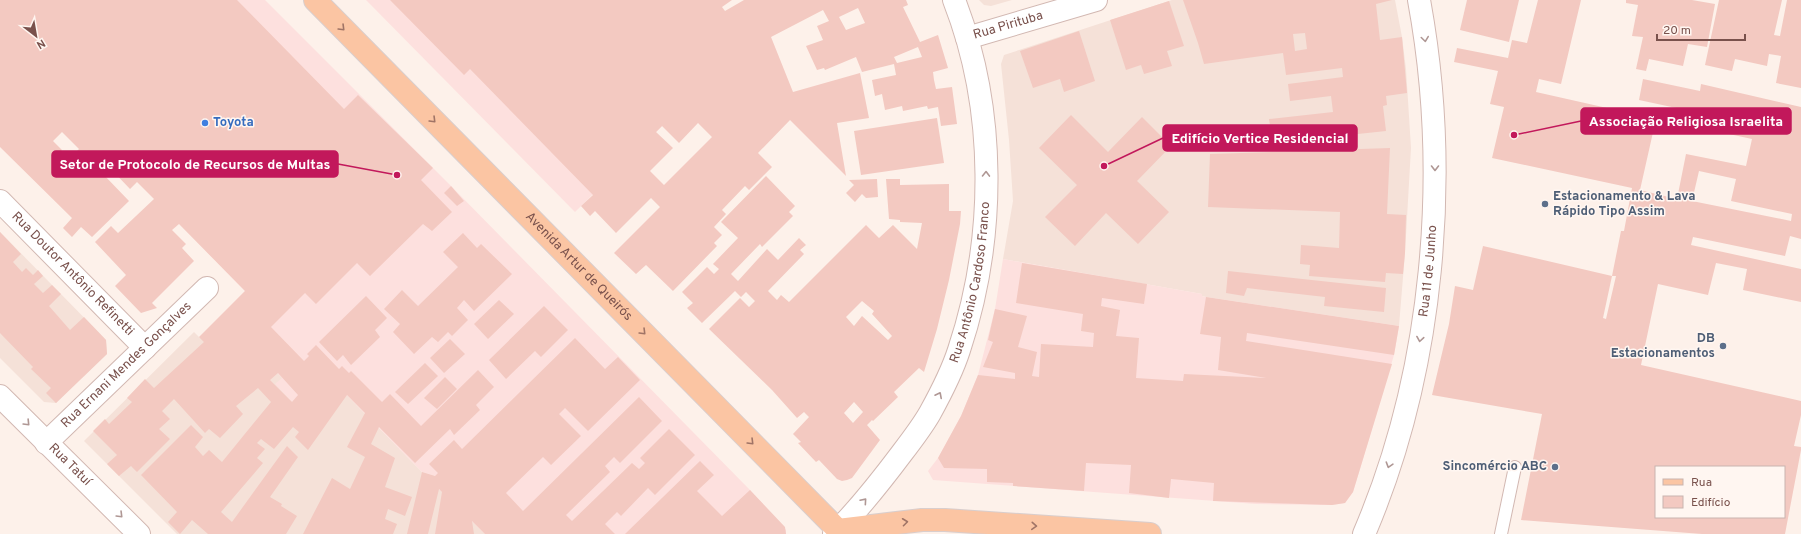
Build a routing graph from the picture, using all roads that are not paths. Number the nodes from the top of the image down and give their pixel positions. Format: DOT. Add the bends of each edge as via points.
graph roads {
  1 [pos="315,0"];
  2 [pos="954,0"];
  3 [pos="1096,0"];
  4 [pos="1419,0"];
  5 [pos="967,38"];
  6 [pos="0,200"];
  7 [pos="207,288"];
  8 [pos="145,348"];
  9 [pos="0,396"];
  10 [pos="46,443"];
  11 [pos="1515,467"];
  12 [pos="838,533"];
  13 [pos="139,534"];
  14 [pos="1150,534"];
  15 [pos="1364,534"];
  16 [pos="1501,534"];
  1 -- 12 [label="main road, Avenida Artur de Queirós, one-way"];
  2 -- 5 [label="street, Rua Antônio Cardoso Franco"];
  3 -- 5 [label="street, Rua Pirituba"];
  4 -- 15 [label="street, Rua 11 de Junho, one-way" via="1427,48 1434,130 1431,260 1420,343 1408,395 1383,483"];
  12 -- 5 [label="street, Rua Antônio Cardoso Franco, one-way" via="882,481 929,415 959,351 972,306 984,231 986,160 979,88"];
  6 -- 8 [label="street, Rua Doutor Antônio Refinetti"];
  7 -- 8 [label="street, Rua Ernani Mendes Gonçalves"];
  8 -- 10 [label="street, Rua Ernani Mendes Gonçalves"];
  9 -- 10 [label="street, Rua Tatuí, one-way"];
  10 -- 13 [label="street, Rua Tatuí, one-way"];
  11 -- 16 [label="lane"];
  12 -- 14 [label="main road, one-way" via="922,520 945,520"];
}
